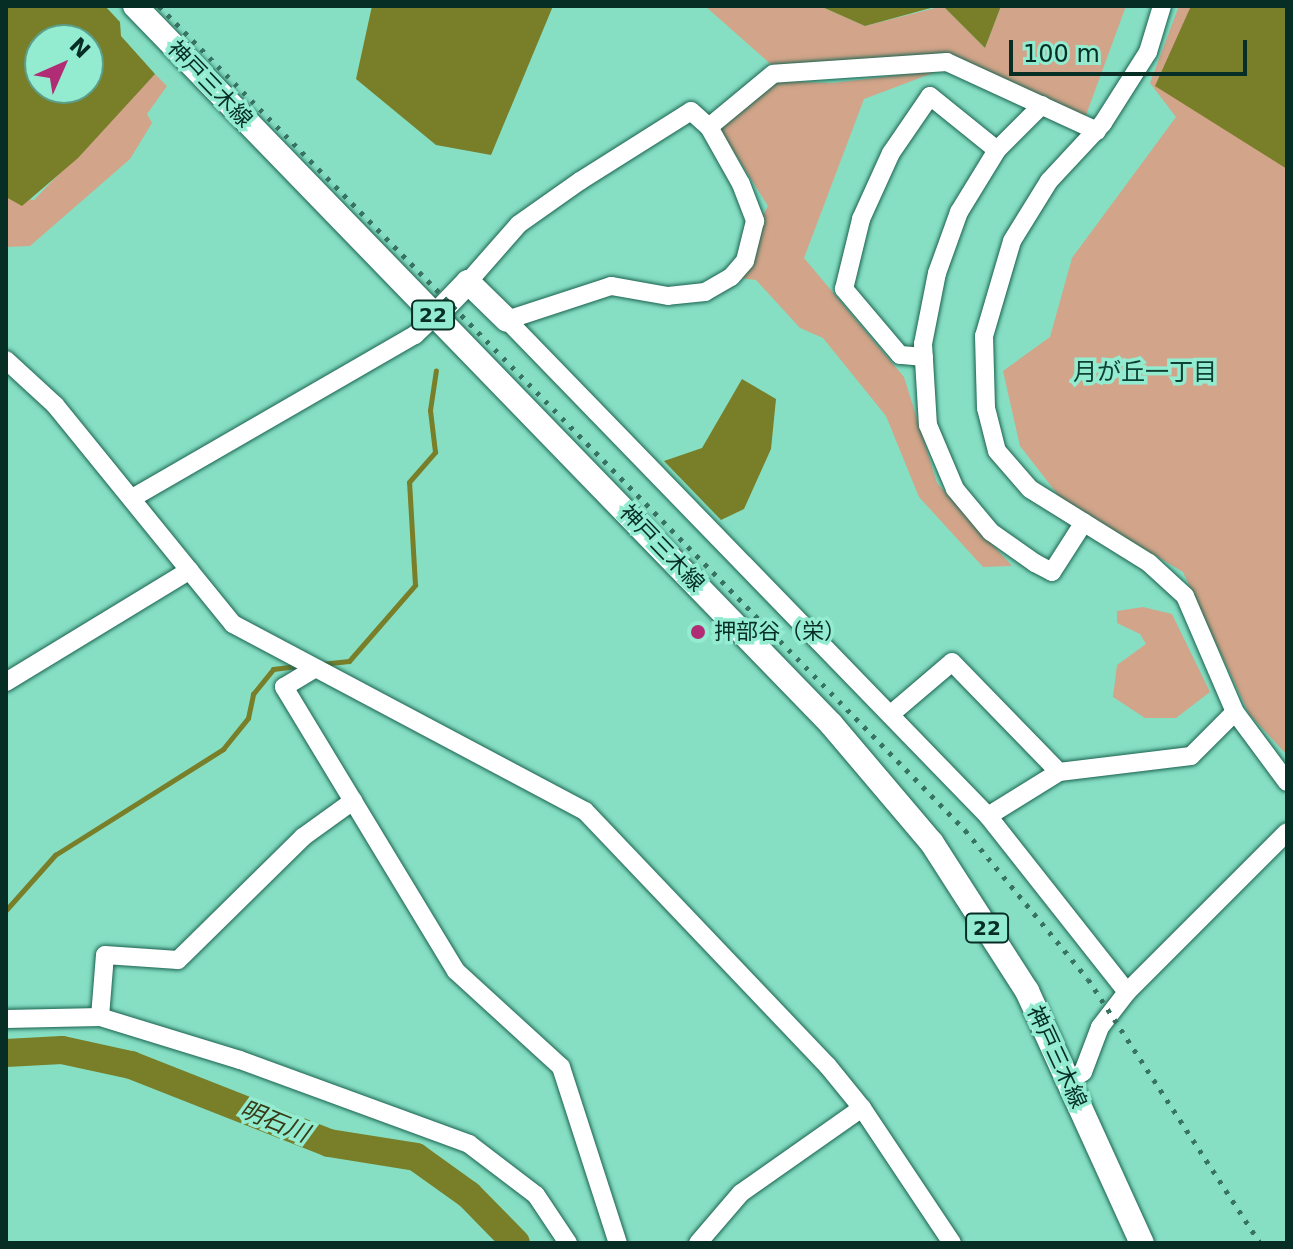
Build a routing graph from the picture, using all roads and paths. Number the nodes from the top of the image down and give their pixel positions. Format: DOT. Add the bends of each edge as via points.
graph roads {
  1 [pos="135,6"];
  2 [pos="1162,6"];
  3 [pos="1042,105"];
  4 [pos="709,127"];
  5 [pos="1097,131"];
  6 [pos="997,150"];
  7 [pos="468,282"];
  8 [pos="438,314"];
  9 [pos="507,320"];
  10 [pos="924,357"];
  11 [pos="6,360"];
  12 [pos="134,497"];
  13 [pos="1084,522"];
  14 [pos="190,570"];
  15 [pos="314,669"];
  16 [pos="6,682"];
  17 [pos="1235,712"];
  18 [pos="891,714"];
  19 [pos="1059,772"];
  20 [pos="1287,782"];
  21 [pos="353,801"];
  22 [pos="988,816"];
  23 [pos="1287,832"];
  24 [pos="1127,992"];
  25 [pos="100,1017"];
  26 [pos="6,1019"];
  27 [pos="1068,1082"];
  28 [pos="862,1108"];
  29 [pos="568,1243"];
  30 [pos="618,1243"];
  31 [pos="698,1243"];
  32 [pos="952,1243"];
  33 [pos="1142,1243"];
  1 -- 8 [label="main road, 神戸三木線 / 22"];
  2 -- 5 [label="street" via="1148,52"];
  3 -- 4 [label="street" via="954,64 933,62 773,74"];
  3 -- 5 [label="street"];
  3 -- 6 [label="street"];
  4 -- 7 [label="street" via="691,111 580,181 519,224"];
  4 -- 9 [label="street" via="755,221 745,261 731,277 705,292 668,296 611,286"];
  5 -- 13 [label="street" via="1049,181 1012,241 984,336 986,408 997,451 1030,489"];
  6 -- 10 [label="street" via="954,224 937,273"];
  6 -- 10 [label="street" via="930,96 891,153 861,219 844,289 900,355"];
  7 -- 8 [label="main road"];
  7 -- 9 [label="main road"];
  8 -- 12 [label="street" via="415,335"];
  8 -- 27 [label="main road, 神戸三木線 / 22" via="831,724 932,843 1027,991"];
  9 -- 18 [label="street"];
  10 -- 13 [label="street" via="928,425 955,489 991,532 1052,572"];
  11 -- 12 [label="street" via="55,405"];
  12 -- 14 [label="street"];
  13 -- 17 [label="street" via="1149,563 1185,596"];
  14 -- 15 [label="street" via="233,624"];
  14 -- 16 [label="street"];
  15 -- 21 [label="street" via="284,687"];
  15 -- 28 [label="street" via="585,811"];
  17 -- 19 [label="street" via="1191,756"];
  17 -- 20 [label="street"];
  18 -- 19 [label="street" via="952,662"];
  18 -- 22 [label="street"];
  19 -- 22 [label="street"];
  21 -- 25 [label="street" via="303,837 178,960 105,955"];
  21 -- 30 [label="street" via="456,971 561,1067"];
  22 -- 24 [label="street"];
  23 -- 24 [label="street"];
  24 -- 27 [label="street" via="1100,1027 1083,1072"];
  25 -- 26 [label="street"];
  25 -- 29 [label="street" via="240,1060 469,1144 536,1195"];
  27 -- 33 [label="main road, 神戸三木線 / 22"];
  28 -- 31 [label="street" via="741,1193"];
  28 -- 32 [label="street"];
}
